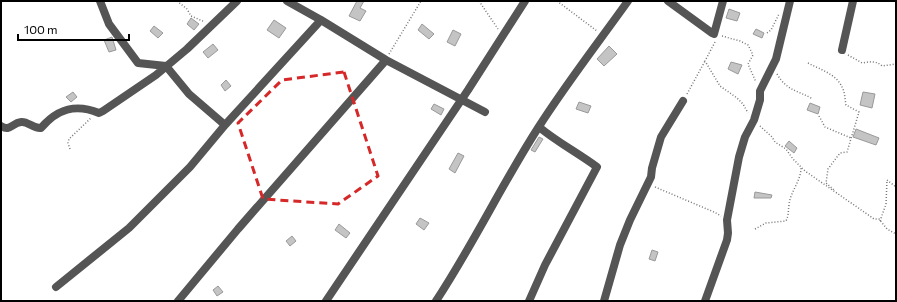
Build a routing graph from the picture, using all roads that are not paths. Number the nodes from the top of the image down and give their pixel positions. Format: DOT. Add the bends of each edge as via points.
graph roads {
  1 [pos="100,1"];
  2 [pos="237,1"];
  3 [pos="287,1"];
  4 [pos="525,1"];
  5 [pos="628,1"];
  6 [pos="668,1"];
  7 [pos="723,1"];
  8 [pos="853,1"];
  9 [pos="790,3"];
  10 [pos="321,20"];
  11 [pos="842,50"];
  12 [pos="386,60"];
  13 [pos="166,66"];
  14 [pos="461,99"];
  15 [pos="683,101"];
  16 [pos="486,112"];
  17 [pos="225,125"];
  18 [pos="1,126"];
  19 [pos="539,127"];
  20 [pos="56,287"];
  21 [pos="330,300"];
  22 [pos="178,301"];
  23 [pos="436,301"];
  24 [pos="529,301"];
  25 [pos="604,301"];
  26 [pos="705,301"];
  1 -- 13 [label="street" via="109,24 138,63"];
  2 -- 13 [label="street"];
  3 -- 10 [label="street"];
  4 -- 14 [label="street"];
  5 -- 19 [label="street"];
  6 -- 7 [label="street" via="715,34"];
  8 -- 11 [label="street"];
  9 -- 26 [label="street" via="776,59 760,91 754,120 739,157 727,220 727,240"];
  10 -- 12 [label="street"];
  10 -- 17 [label="street"];
  12 -- 14 [label="street"];
  12 -- 22 [label="street"];
  13 -- 17 [label="street" via="189,94"];
  13 -- 18 [label="street" via="99,113 90,109 59,112 37,129 23,121 10,128"];
  14 -- 16 [label="street"];
  14 -- 21 [label="street"];
  15 -- 25 [label="street" via="661,137 651,177 620,244"];
  17 -- 20 [label="street" via="190,168 129,228"];
  19 -- 23 [label="street"];
  19 -- 24 [label="street" via="597,167"];
}
